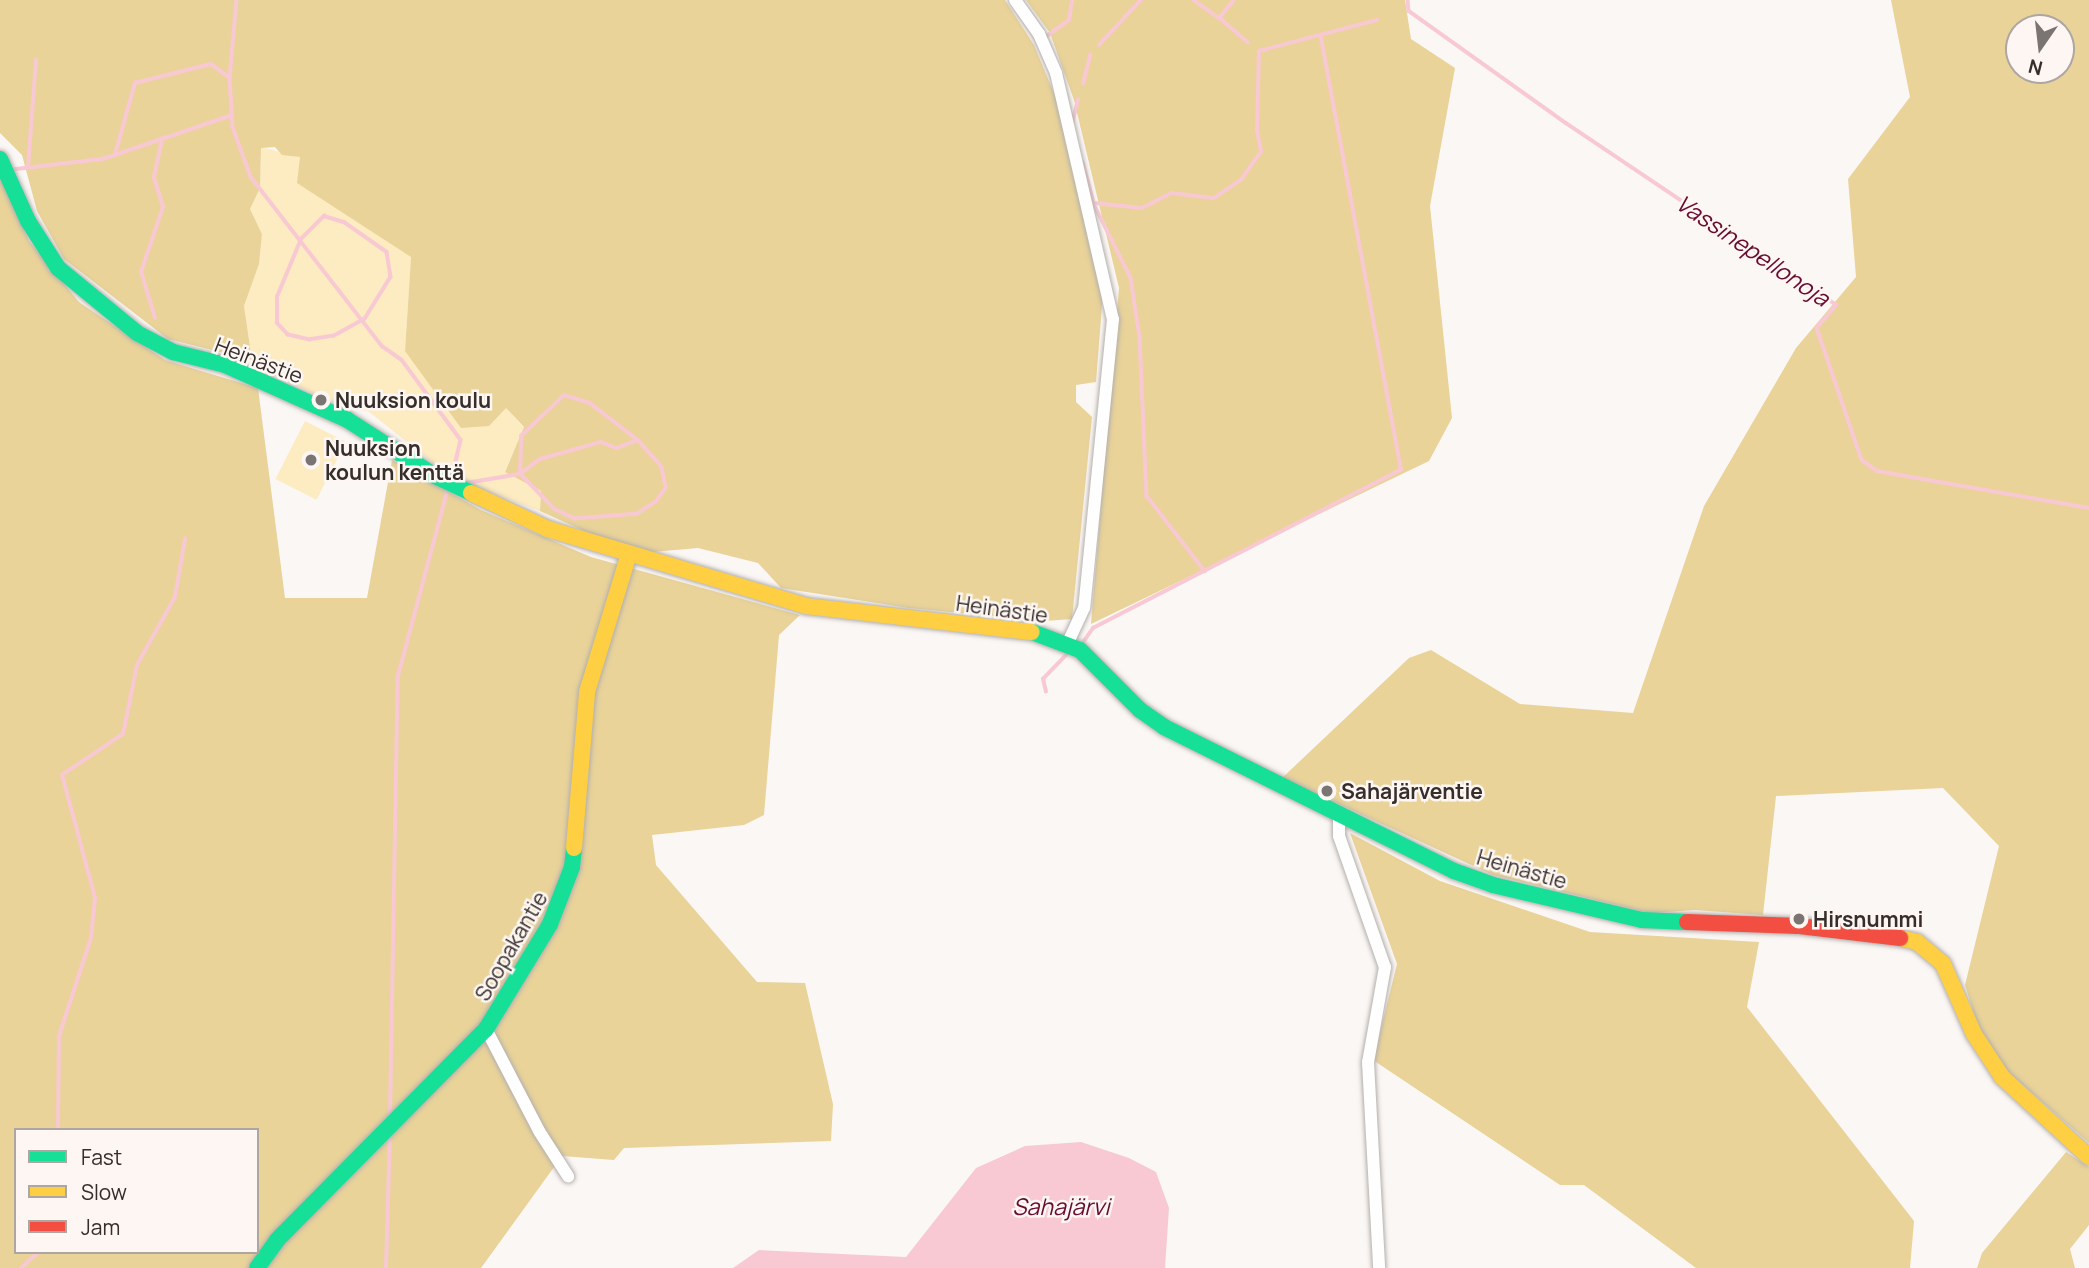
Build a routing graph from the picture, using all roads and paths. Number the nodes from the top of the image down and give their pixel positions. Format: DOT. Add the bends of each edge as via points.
graph roads {
  1 [pos="1015,0"];
  2 [pos="0,159"];
  3 [pos="628,556"];
  4 [pos="1068,642"];
  5 [pos="1339,814"];
  6 [pos="486,1029"];
  7 [pos="2089,1157"];
  8 [pos="568,1176"];
  9 [pos="257,1268"];
  10 [pos="1379,1268"];
  1 -- 4 [label="street" via="1039,34 1056,73 1114,319 1085,598"];
  2 -- 3 [label="street, Heinästie" via="28,221 58,268 144,338 173,352 225,365 346,419 435,476 548,529"];
  3 -- 4 [label="street, Heinästie" via="806,606 1016,628"];
  3 -- 6 [label="street, Soopakantie" via="587,692 572,867 564,895 512,992"];
  4 -- 5 [label="street, Heinästie" via="1164,727"];
  5 -- 7 [label="street, Heinästie" via="1454,871 1582,908 1642,920 1875,932 1917,942 1943,964 1974,1034 2002,1077"];
  5 -- 10 [label="street" via="1339,836 1385,967 1367,1072"];
  6 -- 8 [label="street"];
  6 -- 9 [label="street, Soopakantie" via="277,1240"];
}
